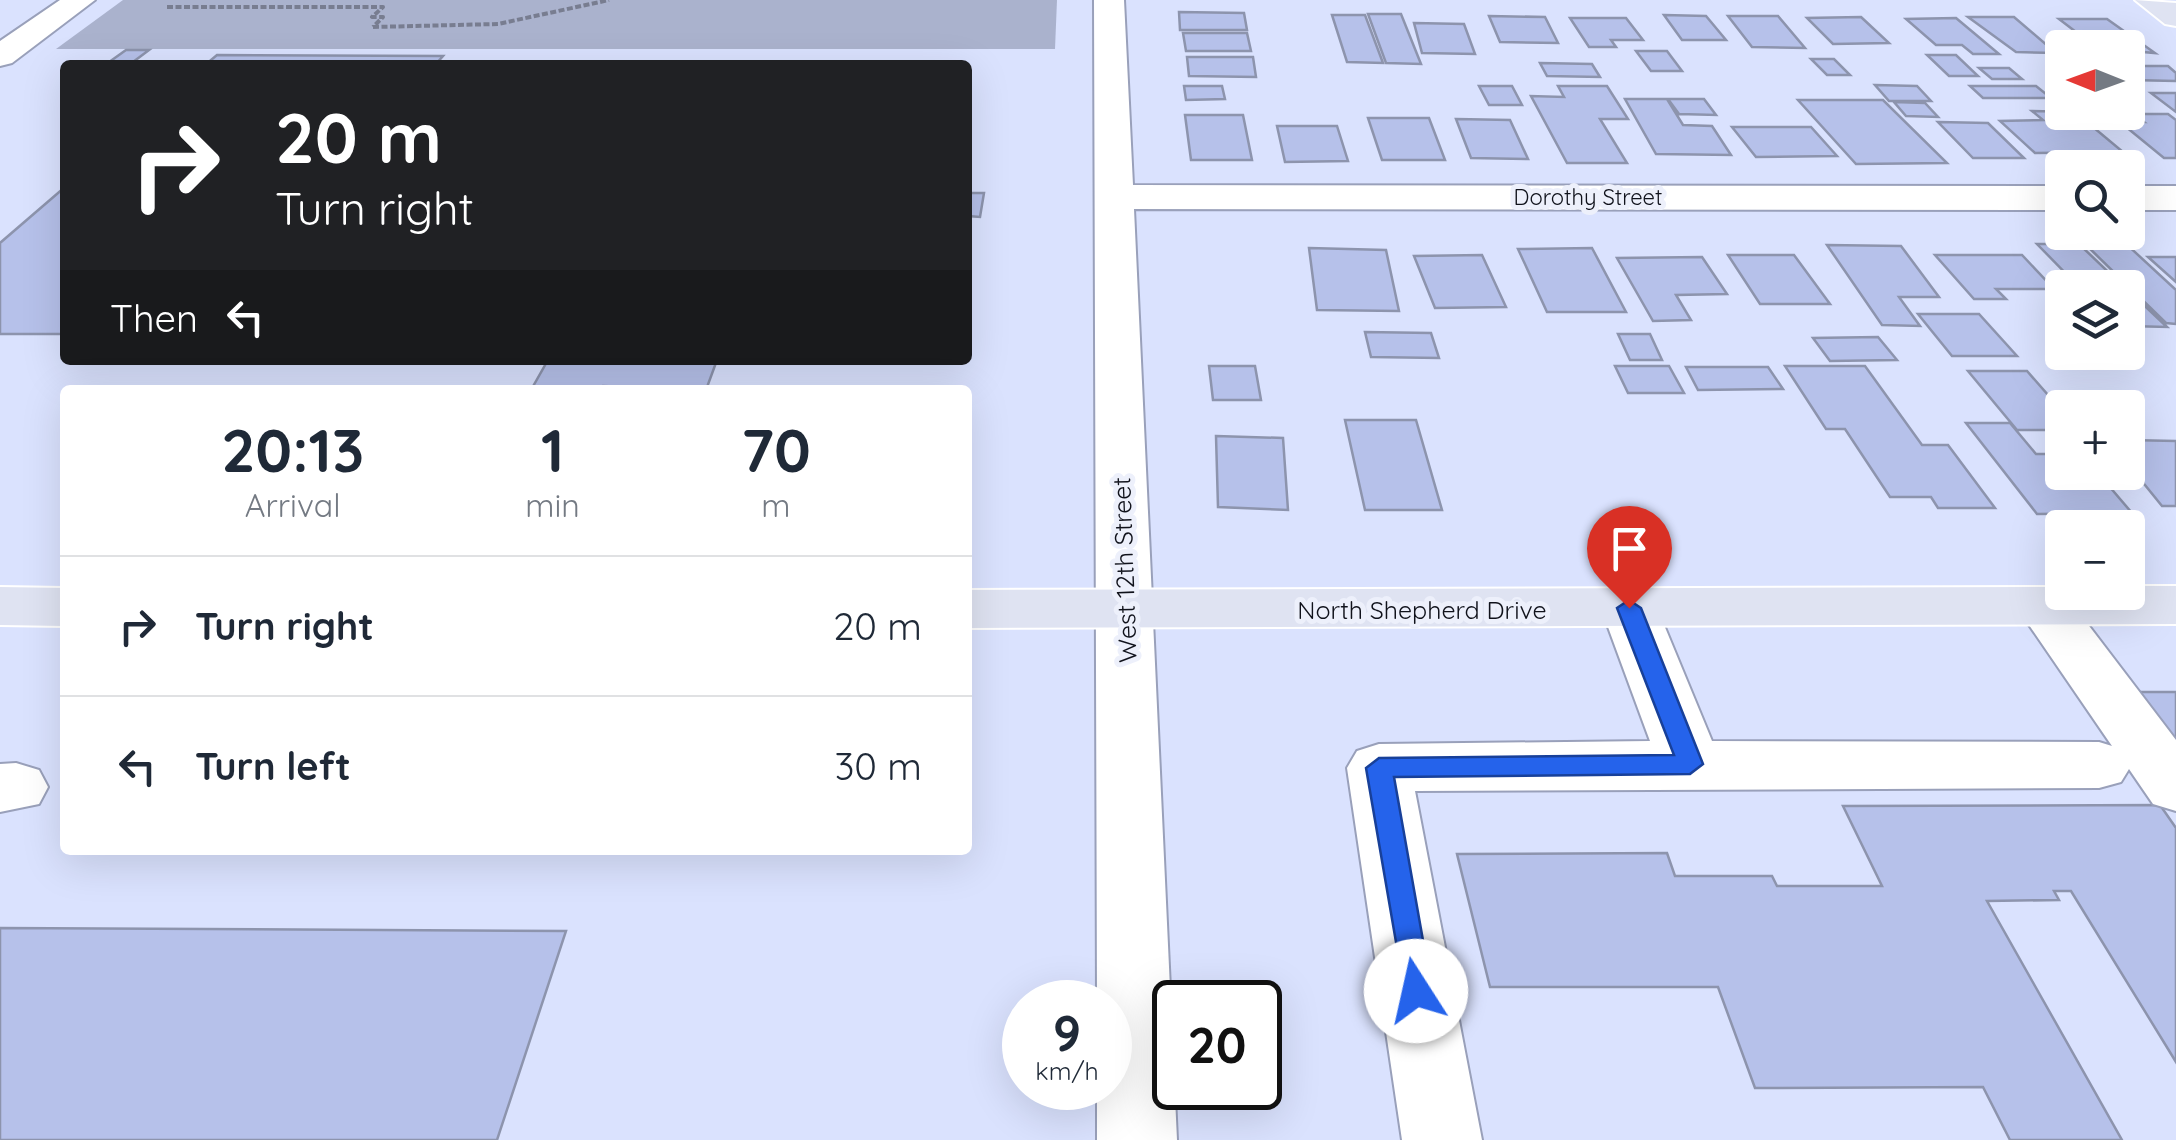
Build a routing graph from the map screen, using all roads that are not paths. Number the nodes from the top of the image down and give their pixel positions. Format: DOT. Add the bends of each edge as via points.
graph roads {
  1 [pos="80,0"];
  2 [pos="1110,0"];
  3 [pos="2150,0"];
  4 [pos="2176,17"];
  5 [pos="5,49"];
  6 [pos="1114,196"];
  7 [pos="2045,198"];
  8 [pos="2145,198"];
  9 [pos="2176,198"];
  10 [pos="2176,605"];
  11 [pos="0,606"];
  12 [pos="2044,606"];
  13 [pos="60,607"];
  14 [pos="1629,608"];
  15 [pos="972,609"];
  16 [pos="1126,610"];
  17 [pos="1690,764"];
  18 [pos="2099,765"];
  19 [pos="2176,786"];
  20 [pos="1137,1140"];
  21 [pos="1442,1140"];
  1 -- 5 [label="street"];
  2 -- 6 [label="street, West 12th Street"];
  3 -- 4 [label="main road"];
  6 -- 7 [label="street, Dorothy Street"];
  6 -- 16 [label="street, West 12th Street"];
  8 -- 9 [label="street"];
  10 -- 12 [label="main road, North Shepherd Drive"];
  11 -- 13 [label="main road"];
  12 -- 14 [label="main road, North Shepherd Drive"];
  12 -- 19 [label="street"];
  14 -- 16 [label="main road, North Shepherd Drive"];
  14 -- 17 [label="street"];
  15 -- 16 [label="main road, North Shepherd Drive"];
  16 -- 20 [label="street, West 12th Street"];
  17 -- 18 [label="street"];
  17 -- 21 [label="street" via="1379,768"];
}
